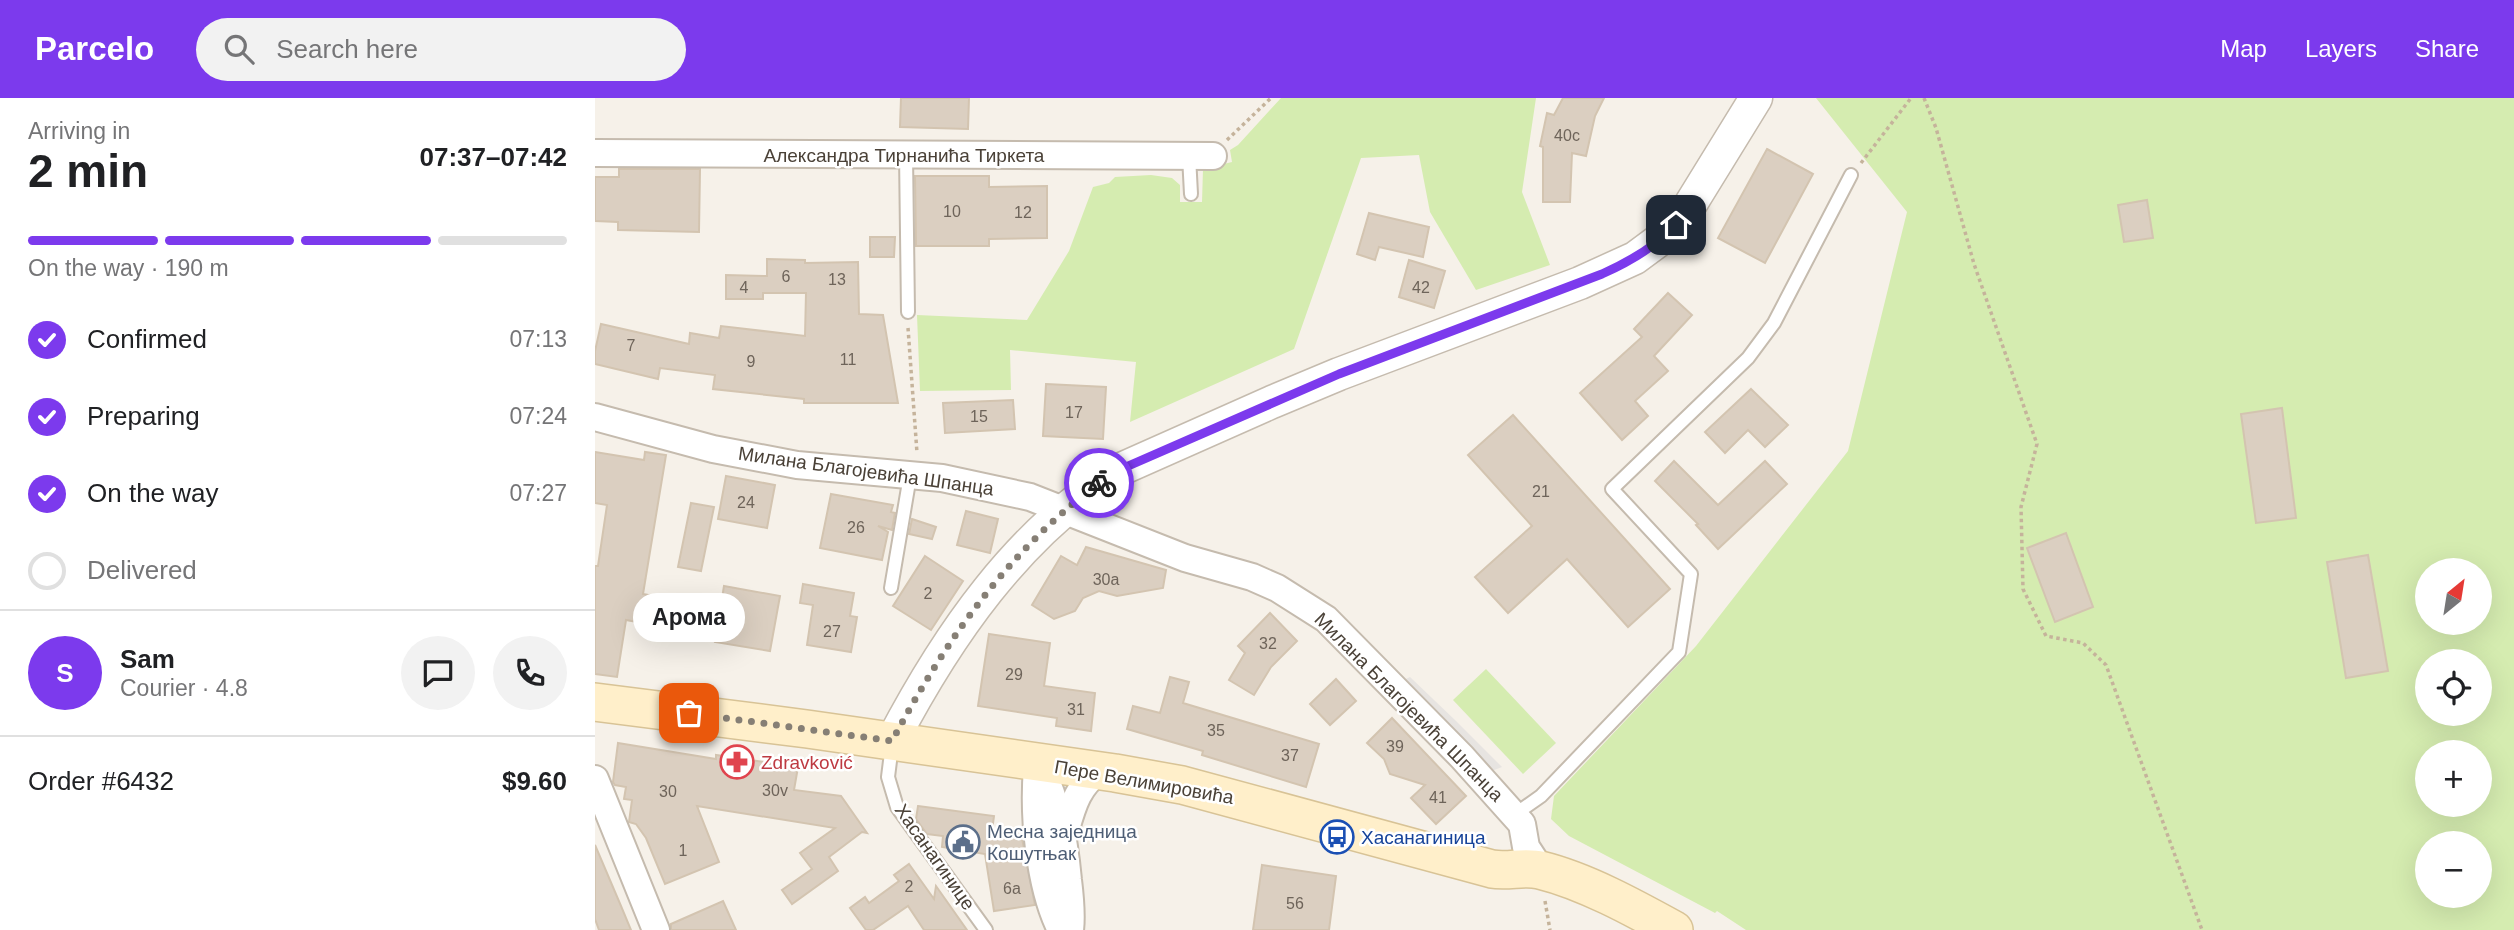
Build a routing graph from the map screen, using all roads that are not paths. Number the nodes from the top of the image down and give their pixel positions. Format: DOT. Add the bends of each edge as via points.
graph roads {
  1 [pos="1756,98"];
  2 [pos="595,153"];
  3 [pos="907,154"];
  4 [pos="1201,156"];
  5 [pos="1851,175"];
  6 [pos="1191,194"];
  7 [pos="908,312"];
  8 [pos="595,417"];
  9 [pos="914,476"];
  10 [pos="1066,510"];
  11 [pos="891,588"];
  12 [pos="595,702"];
  13 [pos="892,741"];
  14 [pos="1037,762"];
  15 [pos="1101,771"];
  16 [pos="595,779"];
  17 [pos="1514,815"];
  18 [pos="1064,838"];
  19 [pos="1541,870"];
  20 [pos="656,930"];
  21 [pos="986,930"];
  22 [pos="1061,930"];
  23 [pos="1070,930"];
  24 [pos="1674,930"];
  1 -- 10 [label="street" via="1687,210 1667,235 1635,258 1260,407 1119,470"];
  2 -- 3 [label="street, Александра Тирнанића Тиркета"];
  3 -- 4 [label="street, Александра Тирнанића Тиркета"];
  3 -- 7 [label="lane"];
  4 -- 6 [label="lane"];
  5 -- 17 [label="lane" via="1774,323 1748,358 1612,489 1691,574 1679,652 1541,796"];
  8 -- 9 [label="street, Милана Благојевића Шпанца" via="713,449 787,463"];
  9 -- 10 [label="street, Милана Благојевића Шпанца" via="998,489"];
  9 -- 11 [label="lane"];
  10 -- 13 [label="street" via="1026,546 981,598"];
  10 -- 17 [label="street, Милана Благојевића Шпанца" via="1185,558 1252,577 1301,601 1381,674"];
  12 -- 13 [label="main road, Пере Велимировића"];
  13 -- 14 [label="main road, Пере Велимировића"];
  13 -- 21 [label="lane, Хасанагинице" via="888,777 897,807"];
  14 -- 15 [label="main road, Пере Велимировића"];
  14 -- 18 [label="street" via="1054,797"];
  14 -- 22 [label="street" via="1036,827 1049,898"];
  15 -- 18 [label="street" via="1083,786"];
  15 -- 19 [label="main road, Пере Велимировића" via="1222,794 1492,869"];
  16 -- 20 [label="street"];
  17 -- 19 [label="street, Милана Благојевића Шпанца"];
  18 -- 23 [label="street"];
  19 -- 24 [label="main road, Пере Велимировића" via="1614,899"];
}
